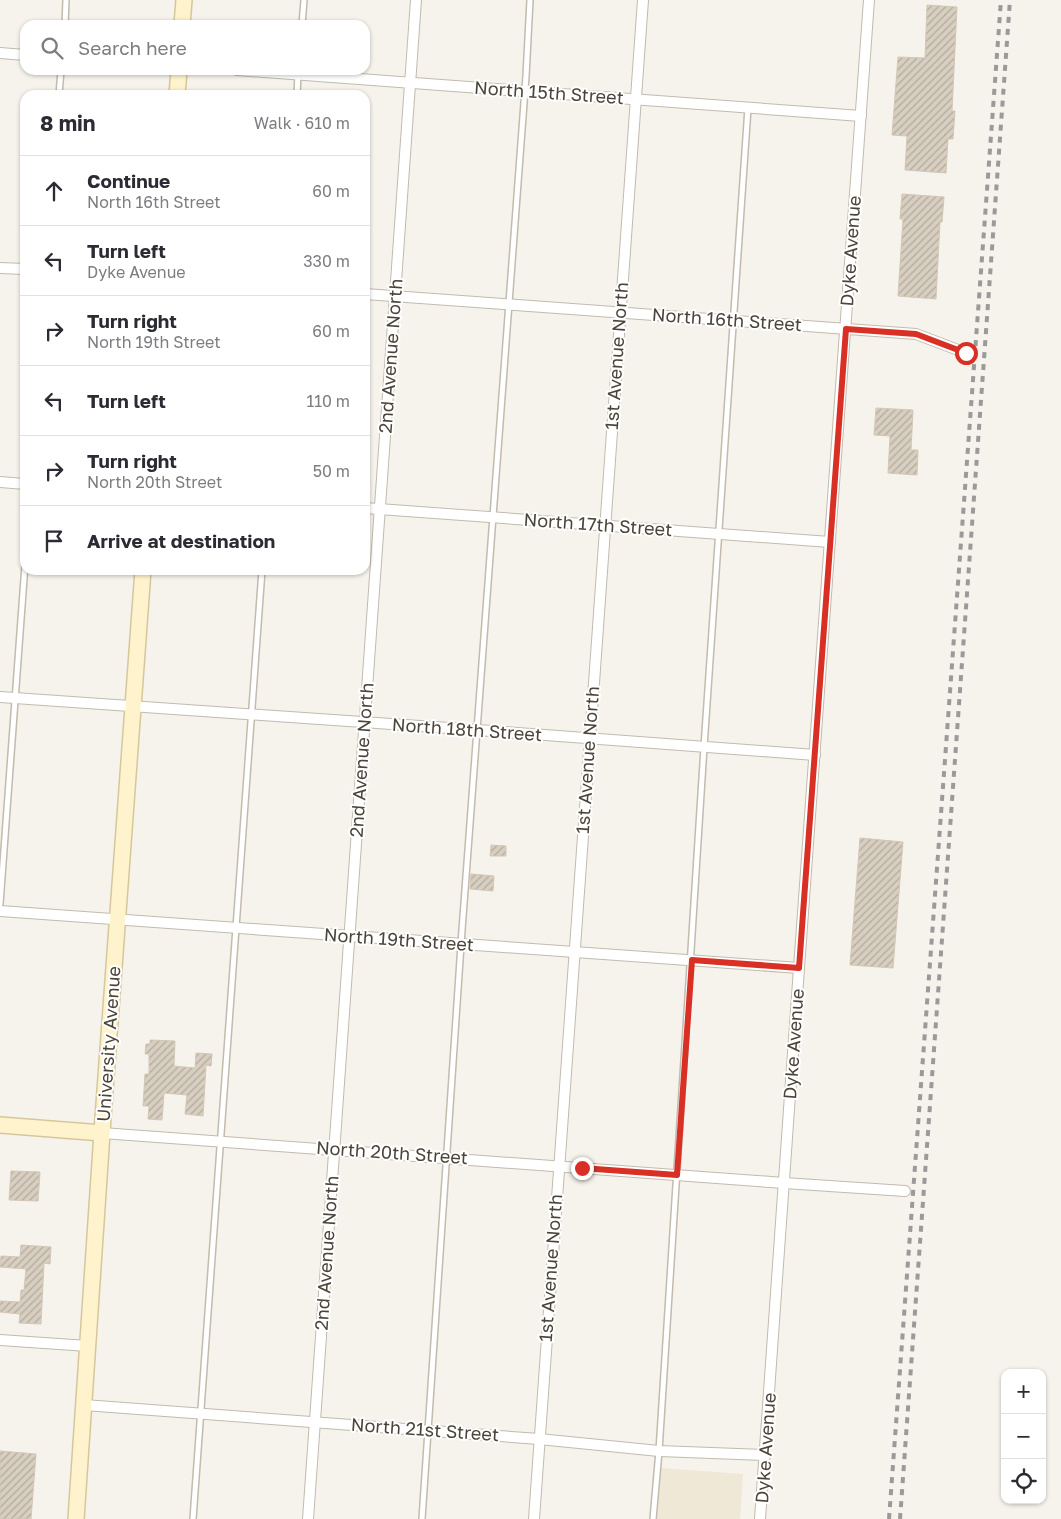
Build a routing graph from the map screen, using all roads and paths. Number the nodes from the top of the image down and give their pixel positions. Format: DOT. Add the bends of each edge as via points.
graph roads {
  1 [pos="66,0"];
  2 [pos="184,0"];
  3 [pos="304,0"];
  4 [pos="416,0"];
  5 [pos="530,0"];
  6 [pos="643,0"];
  7 [pos="869,0"];
  8 [pos="65,20"];
  9 [pos="182,20"];
  10 [pos="302,20"];
  11 [pos="0,53"];
  12 [pos="20,55"];
  13 [pos="61,75"];
  14 [pos="179,75"];
  15 [pos="298,75"];
  16 [pos="329,75"];
  17 [pos="410,83"];
  18 [pos="59,90"];
  19 [pos="177,90"];
  20 [pos="297,90"];
  21 [pos="525,91"];
  22 [pos="635,99"];
  23 [pos="748,107"];
  24 [pos="861,116"];
  25 [pos="0,268"];
  26 [pos="20,270"];
  27 [pos="370,294"];
  28 [pos="395,296"];
  29 [pos="509,304"];
  30 [pos="620,313"];
  31 [pos="734,321"];
  32 [pos="846,329"];
  33 [pos="966,353"];
  34 [pos="0,482"];
  35 [pos="20,484"];
  36 [pos="370,508"];
  37 [pos="380,509"];
  38 [pos="494,518"];
  39 [pos="605,526"];
  40 [pos="719,534"];
  41 [pos="830,542"];
  42 [pos="24,575"];
  43 [pos="143,575"];
  44 [pos="262,575"];
  45 [pos="0,697"];
  46 [pos="15,698"];
  47 [pos="134,706"];
  48 [pos="252,714"];
  49 [pos="365,723"];
  50 [pos="478,730"];
  51 [pos="590,739"];
  52 [pos="704,747"];
  53 [pos="815,755"];
  54 [pos="0,904"];
  55 [pos="0,911"];
  56 [pos="118,919"];
  57 [pos="235,929"];
  58 [pos="349,936"];
  59 [pos="462,943"];
  60 [pos="574,952"];
  61 [pos="692,960"];
  62 [pos="799,968"];
  63 [pos="0,1125"];
  64 [pos="102,1132"];
  65 [pos="220,1141"];
  66 [pos="334,1149"];
  67 [pos="448,1158"];
  68 [pos="558,1166"];
  69 [pos="677,1175"];
  70 [pos="784,1183"];
  71 [pos="905,1191"];
  72 [pos="0,1340"];
  73 [pos="88,1346"];
  74 [pos="84,1405"];
  75 [pos="200,1414"];
  76 [pos="314,1422"];
  77 [pos="428,1430"];
  78 [pos="539,1439"];
  79 [pos="659,1451"];
  80 [pos="765,1455"];
  81 [pos="76,1519"];
  82 [pos="193,1519"];
  83 [pos="308,1519"];
  84 [pos="422,1519"];
  85 [pos="534,1519"];
  86 [pos="653,1519"];
  87 [pos="760,1519"];
  1 -- 8 [label="lane"];
  2 -- 9 [label="street"];
  3 -- 10 [label="lane"];
  4 -- 17 [label="street, 2nd Avenue North"];
  5 -- 21 [label="lane"];
  6 -- 22 [label="street, 1st Avenue North"];
  7 -- 24 [label="street, Dyke Avenue"];
  11 -- 12 [label="street"];
  13 -- 18 [label="lane"];
  14 -- 19 [label="street"];
  15 -- 20 [label="lane"];
  16 -- 17 [label="street, North 15th Street"];
  17 -- 21 [label="street, North 15th Street"];
  17 -- 28 [label="street, 2nd Avenue North"];
  21 -- 22 [label="street, North 15th Street"];
  21 -- 29 [label="lane"];
  22 -- 23 [label="street, North 15th Street"];
  22 -- 30 [label="street, 1st Avenue North"];
  23 -- 24 [label="street, North 15th Street"];
  23 -- 31 [label="lane"];
  24 -- 32 [label="street, Dyke Avenue"];
  25 -- 26 [label="street"];
  27 -- 28 [label="street, North 16th Street"];
  28 -- 29 [label="street, North 16th Street"];
  28 -- 37 [label="street, 2nd Avenue North"];
  29 -- 30 [label="street, North 16th Street"];
  29 -- 38 [label="lane"];
  30 -- 31 [label="street, North 16th Street"];
  30 -- 39 [label="street, 1st Avenue North"];
  31 -- 32 [label="street, North 16th Street"];
  31 -- 40 [label="lane"];
  32 -- 33 [label="street, North 16th Street" via="916,334"];
  32 -- 41 [label="street, Dyke Avenue"];
  34 -- 35 [label="street"];
  36 -- 37 [label="street, North 17th Street"];
  37 -- 38 [label="street, North 17th Street"];
  37 -- 49 [label="street, 2nd Avenue North"];
  38 -- 39 [label="street, North 17th Street"];
  38 -- 50 [label="lane"];
  39 -- 40 [label="street, North 17th Street"];
  39 -- 51 [label="street, 1st Avenue North"];
  40 -- 41 [label="street, North 17th Street"];
  40 -- 52 [label="lane"];
  41 -- 53 [label="street, Dyke Avenue"];
  42 -- 46 [label="lane"];
  43 -- 47 [label="street, University Avenue"];
  44 -- 48 [label="lane"];
  45 -- 46 [label="street, North 18th Street"];
  46 -- 47 [label="street, North 18th Street"];
  46 -- 54 [label="lane"];
  47 -- 48 [label="street, North 18th Street"];
  47 -- 56 [label="street, University Avenue"];
  48 -- 49 [label="street, North 18th Street"];
  48 -- 57 [label="lane"];
  49 -- 50 [label="street, North 18th Street"];
  49 -- 58 [label="street, 2nd Avenue North"];
  50 -- 51 [label="street, North 18th Street"];
  50 -- 59 [label="lane"];
  51 -- 52 [label="street, North 18th Street"];
  51 -- 60 [label="street, 1st Avenue North"];
  52 -- 53 [label="street, North 18th Street"];
  52 -- 61 [label="lane"];
  53 -- 62 [label="street, Dyke Avenue"];
  55 -- 56 [label="street, North 19th Street"];
  56 -- 57 [label="street, North 19th Street"];
  56 -- 64 [label="street, University Avenue"];
  57 -- 58 [label="street, North 19th Street"];
  57 -- 65 [label="lane"];
  58 -- 59 [label="street, North 19th Street"];
  58 -- 66 [label="street, 2nd Avenue North"];
  59 -- 60 [label="street, North 19th Street"];
  59 -- 67 [label="lane"];
  60 -- 61 [label="street, North 19th Street"];
  60 -- 68 [label="street, 1st Avenue North"];
  61 -- 62 [label="street, North 19th Street"];
  61 -- 69 [label="lane"];
  62 -- 70 [label="street, Dyke Avenue"];
  63 -- 64 [label="street, North 20th Street"];
  64 -- 65 [label="street, North 20th Street"];
  64 -- 73 [label="street, University Avenue"];
  65 -- 66 [label="street, North 20th Street"];
  65 -- 75 [label="lane"];
  66 -- 67 [label="street, North 20th Street"];
  66 -- 76 [label="street, 2nd Avenue North"];
  67 -- 68 [label="street, North 20th Street"];
  67 -- 77 [label="lane"];
  68 -- 69 [label="street, North 20th Street"];
  68 -- 78 [label="street, 1st Avenue North"];
  69 -- 70 [label="street, North 20th Street"];
  69 -- 79 [label="lane"];
  70 -- 71 [label="street, North 20th Street"];
  70 -- 80 [label="street, Dyke Avenue"];
  72 -- 73 [label="street"];
  73 -- 74 [label="street, University Avenue"];
  74 -- 75 [label="street, North 21st Street"];
  74 -- 81 [label="street, University Avenue"];
  75 -- 76 [label="street, North 21st Street"];
  75 -- 82 [label="lane"];
  76 -- 77 [label="street, North 21st Street"];
  76 -- 83 [label="street, 2nd Avenue North"];
  77 -- 78 [label="street, North 21st Street"];
  77 -- 84 [label="lane"];
  78 -- 79 [label="street, North 21st Street"];
  78 -- 85 [label="street, 1st Avenue North"];
  79 -- 80 [label="street, North 21st Street"];
  79 -- 86 [label="lane"];
  80 -- 87 [label="street, Dyke Avenue"];
}
